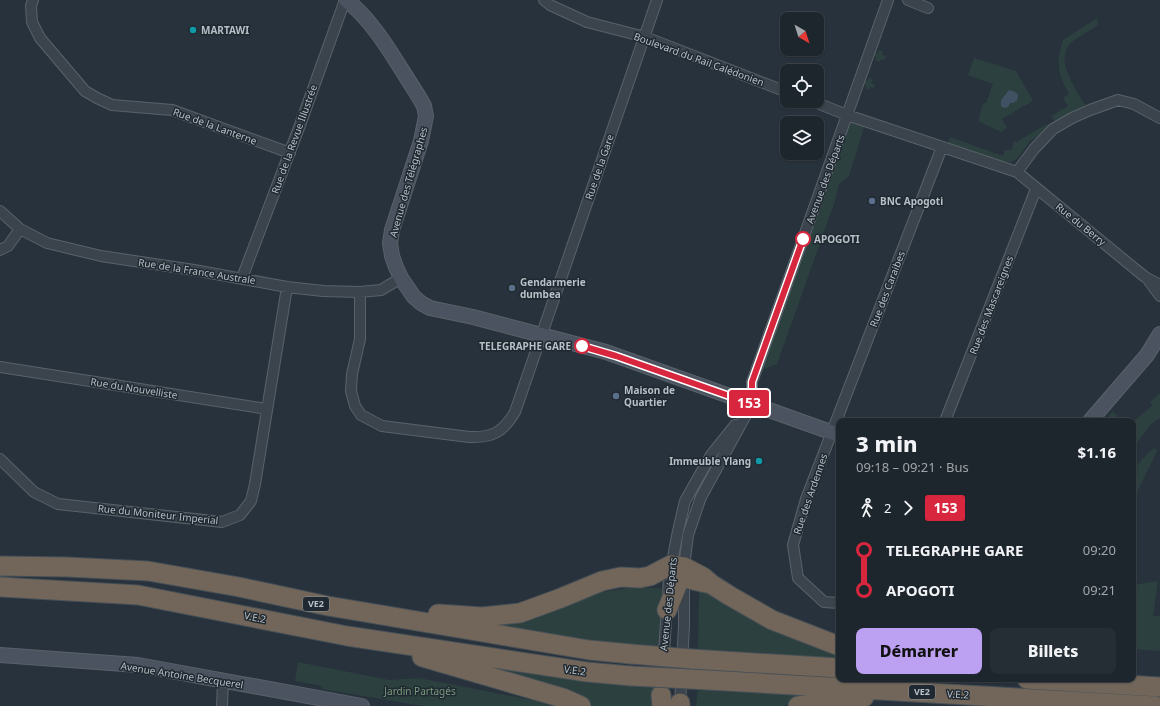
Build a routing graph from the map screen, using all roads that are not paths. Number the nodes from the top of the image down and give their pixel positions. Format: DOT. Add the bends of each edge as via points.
graph roads {
  1 [pos="33,0"];
  2 [pos="345,0"];
  3 [pos="544,0"];
  4 [pos="657,0"];
  5 [pos="888,0"];
  6 [pos="908,0"];
  7 [pos="928,8"];
  8 [pos="645,37"];
  9 [pos="780,89"];
  10 [pos="824,106"];
  11 [pos="848,115"];
  12 [pos="1160,118"];
  13 [pos="942,147"];
  14 [pos="290,153"];
  15 [pos="1017,172"];
  16 [pos="1036,189"];
  17 [pos="0,211"];
  18 [pos="20,229"];
  19 [pos="0,250"];
  20 [pos="1145,277"];
  21 [pos="242,278"];
  22 [pos="401,278"];
  23 [pos="1160,285"];
  24 [pos="287,287"];
  25 [pos="360,292"];
  26 [pos="1160,296"];
  27 [pos="541,334"];
  28 [pos="1160,334"];
  29 [pos="1160,345"];
  30 [pos="1147,355"];
  31 [pos="0,367"];
  32 [pos="752,404"];
  33 [pos="267,409"];
  34 [pos="841,418"];
  35 [pos="946,418"];
  36 [pos="1093,418"];
  37 [pos="835,433"];
  38 [pos="0,459"];
  39 [pos="0,566"];
  40 [pos="677,575"];
  41 [pos="0,587"];
  42 [pos="836,603"];
  43 [pos="328,606"];
  44 [pos="675,609"];
  45 [pos="348,636"];
  46 [pos="836,645"];
  47 [pos="0,655"];
  48 [pos="836,668"];
  49 [pos="223,681"];
  50 [pos="1077,682"];
  51 [pos="1160,687"];
  52 [pos="912,692"];
  53 [pos="671,704"];
  54 [pos="222,706"];
  55 [pos="362,706"];
  56 [pos="581,706"];
  57 [pos="798,706"];
  58 [pos="1155,706"];
  1 -- 14 [label="street, Rue de la Lanterne" via="32,22 40,38 85,91 112,105 172,110"];
  2 -- 14 [label="street, Rue de la Revue Illustrée"];
  2 -- 22 [label="street, Avenue des Télégraphes" via="357,8 374,28 421,102 426,116 392,230 392,256"];
  3 -- 8 [label="street, Boulevard du Rail Calédonien" via="587,22"];
  4 -- 8 [label="street, Rue de la Gare"];
  5 -- 11 [label="street, Avenue des Départs"];
  6 -- 7 [label="street"];
  8 -- 9 [label="street, Boulevard du Rail Calédonien"];
  8 -- 27 [label="street, Rue de la Gare"];
  10 -- 11 [label="street"];
  11 -- 13 [label="street"];
  11 -- 32 [label="street, Avenue des Départs" via="752,382"];
  12 -- 15 [label="street" via="1134,104 1118,100 1090,110 1053,129"];
  13 -- 15 [label="street"];
  13 -- 34 [label="street, Rue des Caraibes"];
  14 -- 21 [label="street, Rue de la Revue Illustrée"];
  15 -- 16 [label="street, Rue du Berry"];
  16 -- 20 [label="street, Rue du Berry"];
  16 -- 35 [label="street, Rue des Mascareignes"];
  17 -- 18 [label="street, Rue de la France Australe"];
  18 -- 19 [label="street" via="8,246"];
  18 -- 21 [label="street, Rue de la France Australe" via="48,243 86,253"];
  20 -- 23 [label="street, Rue du Berry"];
  20 -- 26 [label="street, Rue du Berry"];
  21 -- 24 [label="street, Rue de la France Australe"];
  22 -- 25 [label="street, Rue de la France Australe" via="381,290"];
  22 -- 27 [label="street, Avenue des Télégraphes" via="414,297 430,308"];
  24 -- 25 [label="street, Rue de la France Australe"];
  24 -- 33 [label="street, Rue du Moniteur Imperial"];
  25 -- 27 [label="street, Rue de la Gare" via="360,339 351,391 361,415 382,426 483,438 502,429 515,412"];
  27 -- 32 [label="street, Avenue des Télégraphes" via="606,352"];
  28 -- 30 [label="street"];
  29 -- 30 [label="street"];
  30 -- 36 [label="street"];
  31 -- 33 [label="street, Rue du Nouvelliste"];
  32 -- 37 [label="street, Avenue des Télégraphes"];
  32 -- 40 [label="street, Avenue des Départs" via="701,497"];
  33 -- 38 [label="street, Rue du Moniteur Imperial" via="251,501 240,515 222,522 58,504 34,492"];
  37 -- 42 [label="street, Rue des Ardennes" via="803,508 793,545 798,578 824,602"];
  39 -- 43 [label="highway, VE2" via="148,571"];
  40 -- 43 [label="highway" via="621,577 602,581 520,613 482,617"];
  40 -- 44 [label="highway"];
  40 -- 46 [label="highway" via="703,577 772,620"];
  41 -- 45 [label="highway, V.E.2 / VE2" via="138,595"];
  43 -- 48 [label="highway, VE2, bridge" via="588,650"];
  44 -- 53 [label="street, Avenue des Départs"];
  44 -- 53 [label="street, Avenue des Départs"];
  45 -- 52 [label="highway, V.E.2 / VE2, bridge" via="587,672"];
  45 -- 56 [label="highway" via="563,698"];
  47 -- 49 [label="street, Avenue Antoine Becquerel" via="138,665"];
  49 -- 54 [label="street"];
  49 -- 55 [label="street, Avenue Antoine Becquerel"];
  50 -- 51 [label="highway"];
  52 -- 57 [label="highway"];
  52 -- 58 [label="highway, V.E.2 / VE2"];
}
